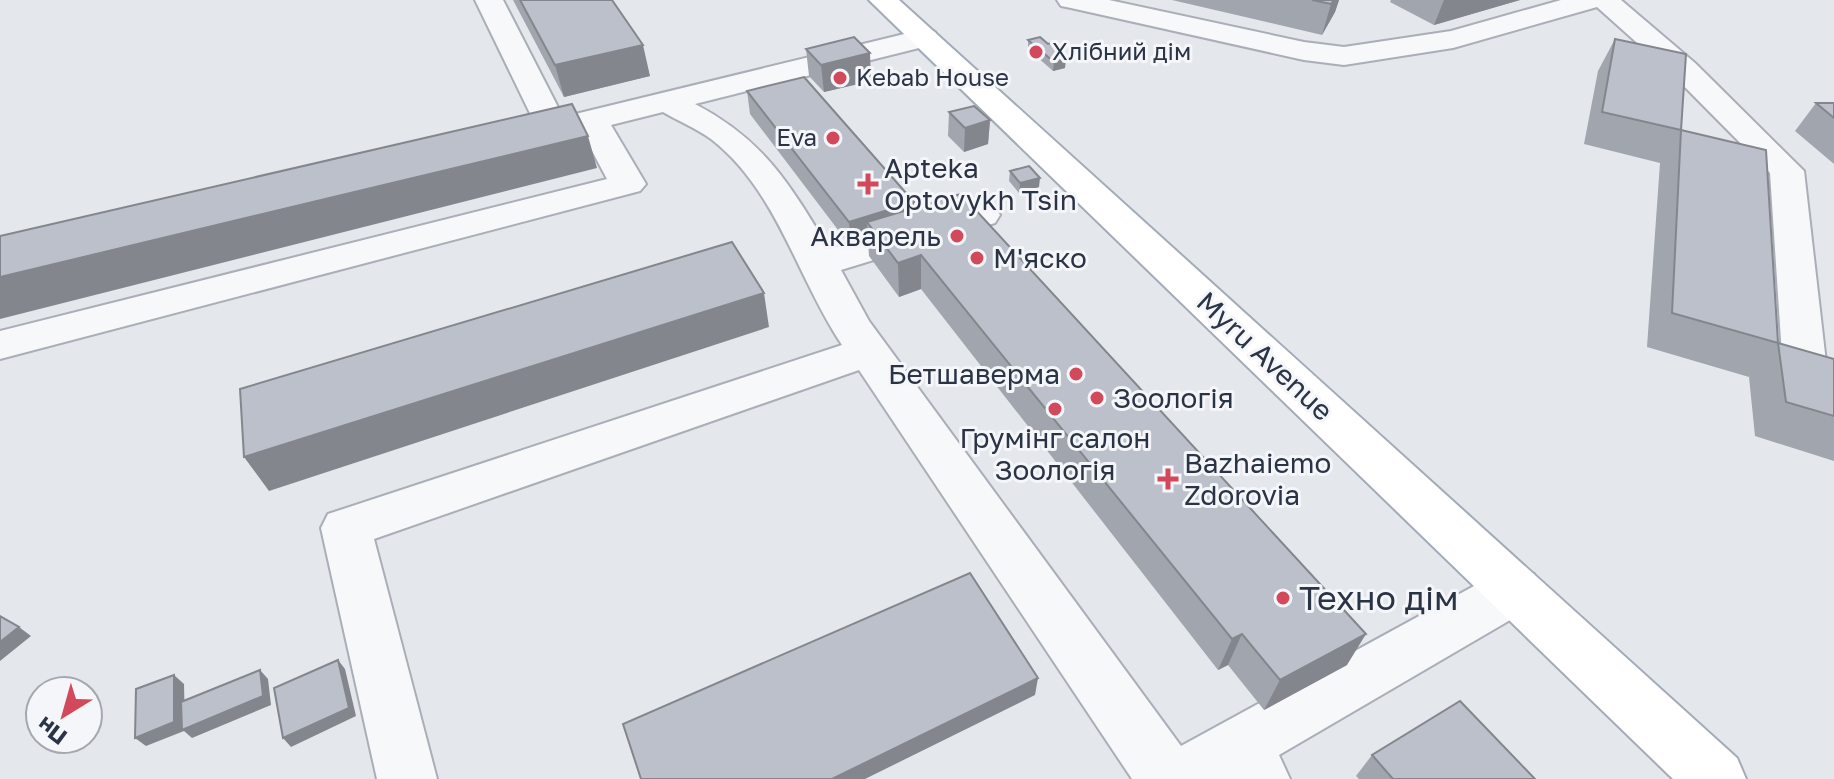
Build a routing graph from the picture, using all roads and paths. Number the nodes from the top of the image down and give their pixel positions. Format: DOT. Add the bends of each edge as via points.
graph roads {
  1 [pos="489,0"];
  2 [pos="883,0"];
  3 [pos="1071,0"];
  4 [pos="1591,0"];
  5 [pos="1605,0"];
  6 [pos="925,38"];
  7 [pos="668,101"];
  8 [pos="592,120"];
  9 [pos="982,215"];
  10 [pos="819,264"];
  11 [pos="0,345"];
  12 [pos="869,351"];
  13 [pos="1805,371"];
  14 [pos="1515,590"];
  15 [pos="1247,764"];
  16 [pos="407,779"];
  17 [pos="1168,779"];
  18 [pos="1180,779"];
  19 [pos="1716,779"];
  1 -- 8 [label="lane" via="553,129"];
  2 -- 6 [label="main road, Myru Avenue"];
  3 -- 4 [label="lane" via="1344,56 1453,39"];
  5 -- 13 [label="lane" via="1787,171"];
  6 -- 7 [label="lane"];
  6 -- 14 [label="main road, Myru Avenue"];
  7 -- 8 [label="lane"];
  7 -- 10 [label="lane" via="722,132 753,161"];
  8 -- 11 [label="lane" via="628,184"];
  9 -- 10 [label="lane"];
  10 -- 12 [label="lane"];
  12 -- 16 [label="lane" via="346,528"];
  12 -- 17 [label="lane"];
  14 -- 15 [label="lane"];
  14 -- 19 [label="main road, Myru Avenue"];
  15 -- 18 [label="lane"];
}
